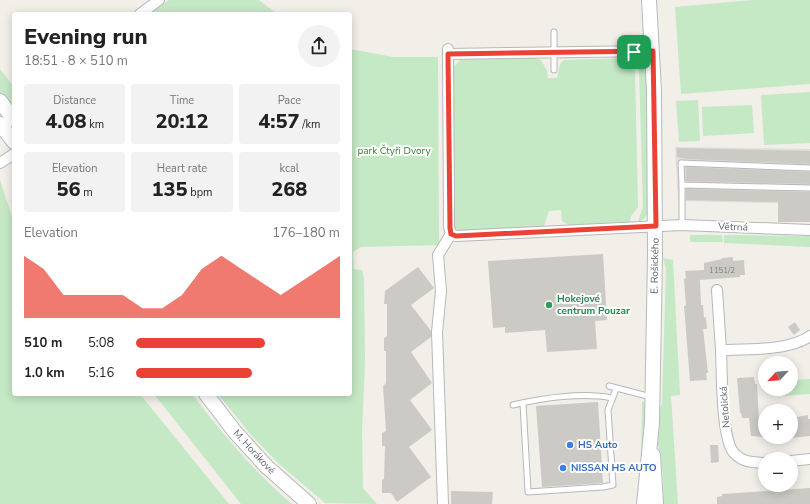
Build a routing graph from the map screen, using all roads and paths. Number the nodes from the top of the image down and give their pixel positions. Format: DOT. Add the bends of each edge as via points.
graph roads {
  1 [pos="159,0"];
  2 [pos="650,0"];
  3 [pos="143,12"];
  4 [pos="554,32"];
  5 [pos="653,51"];
  6 [pos="554,53"];
  7 [pos="554,70"];
  8 [pos="0,101"];
  9 [pos="12,117"];
  10 [pos="0,124"];
  11 [pos="12,139"];
  12 [pos="12,155"];
  13 [pos="0,163"];
  14 [pos="810,168"];
  15 [pos="682,185"];
  16 [pos="810,188"];
  17 [pos="682,225"];
  18 [pos="656,226"];
  19 [pos="810,230"];
  20 [pos="451,234"];
  21 [pos="716,290"];
  22 [pos="810,336"];
  23 [pos="721,350"];
  24 [pos="609,386"];
  25 [pos="616,389"];
  26 [pos="208,396"];
  27 [pos="652,397"];
  28 [pos="612,398"];
  29 [pos="523,403"];
  30 [pos="514,405"];
  31 [pos="650,437"];
  32 [pos="810,459"];
  33 [pos="798,460"];
  34 [pos="758,463"];
  35 [pos="309,504"];
  36 [pos="444,504"];
  37 [pos="644,504"];
  38 [pos="656,504"];
  1 -- 3 [label="street"];
  2 -- 5 [label="street, E. Rošického"];
  4 -- 6 [label="lane"];
  5 -- 6 [label="street"];
  5 -- 18 [label="street, E. Rošického"];
  6 -- 7 [label="lane"];
  6 -- 20 [label="street" via="448,52"];
  8 -- 9 [label="street"];
  10 -- 11 [label="street"];
  12 -- 13 [label="street"];
  14 -- 15 [label="lane" via="682,163"];
  15 -- 16 [label="lane"];
  15 -- 17 [label="lane"];
  17 -- 18 [label="street, Větrná"];
  17 -- 19 [label="street, Větrná"];
  18 -- 20 [label="street, Větrná" via="456,236"];
  18 -- 27 [label="street, E. Rošického"];
  20 -- 36 [label="street" via="438,255 441,291 437,332"];
  21 -- 23 [label="street, Netolická"];
  22 -- 23 [label="street" via="784,346"];
  23 -- 34 [label="street, Netolická" via="726,432 733,452 746,462"];
  24 -- 25 [label="lane"];
  25 -- 27 [label="lane"];
  25 -- 28 [label="lane"];
  26 -- 35 [label="street, M. Horákové" via="235,432 267,467"];
  27 -- 31 [label="street, E. Rošického"];
  28 -- 29 [label="lane" via="599,395"];
  28 -- 29 [label="lane" via="608,410 613,485 542,492 528,492"];
  29 -- 30 [label="lane"];
  31 -- 37 [label="street, E. Rošického"];
  31 -- 38 [label="street, E. Rošického" via="655,469"];
  32 -- 33 [label="street"];
}
